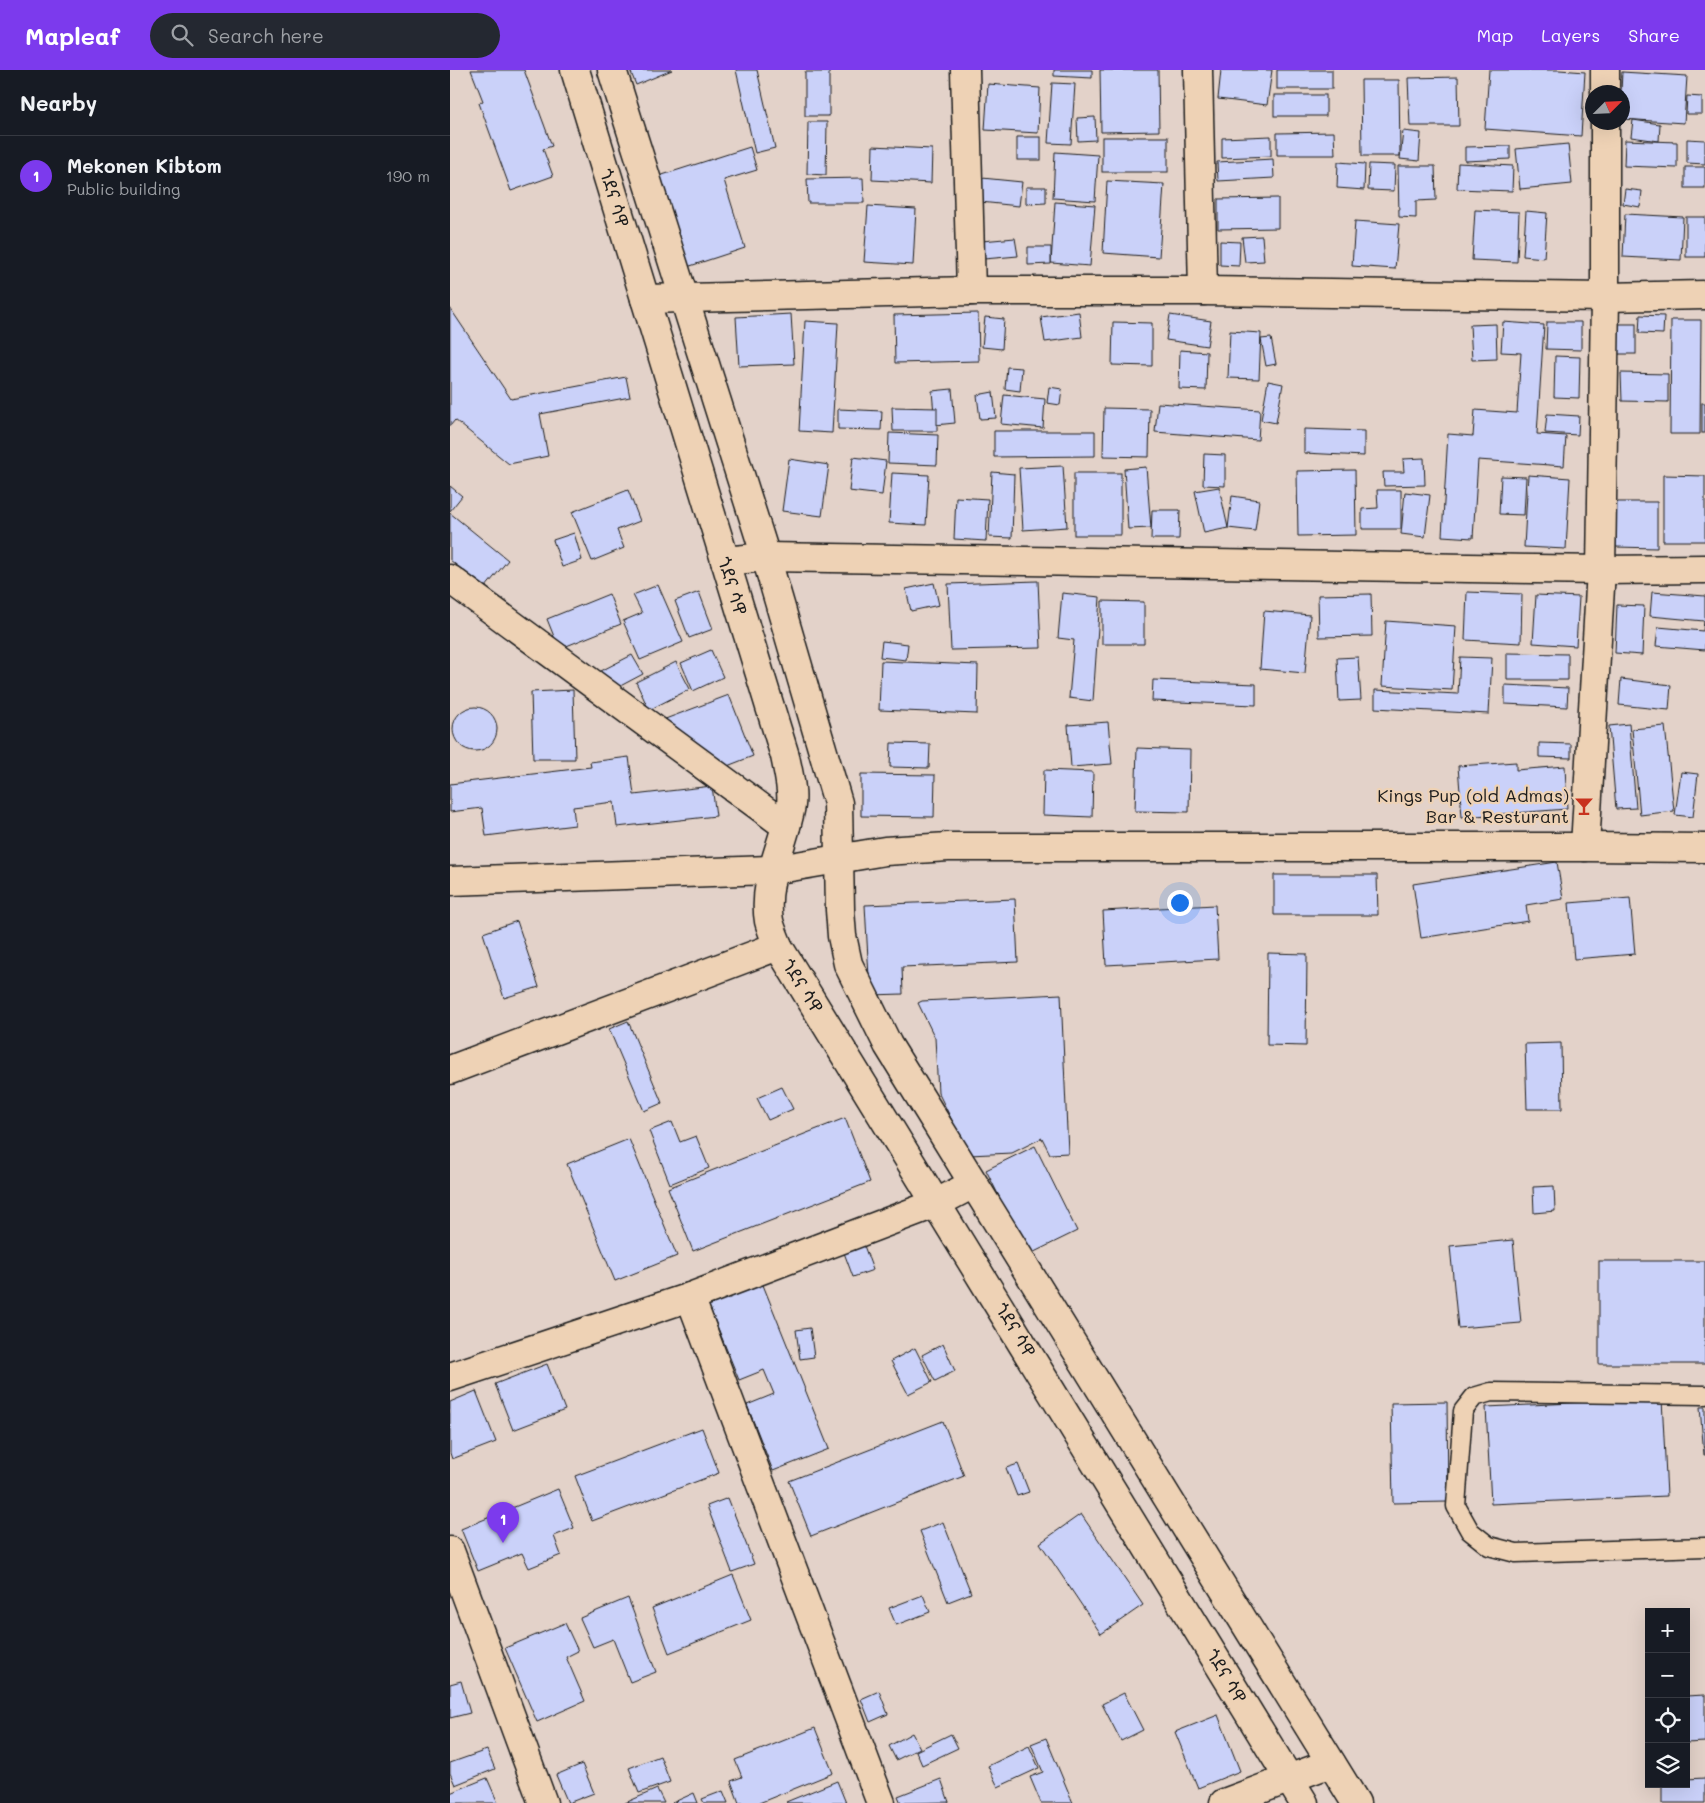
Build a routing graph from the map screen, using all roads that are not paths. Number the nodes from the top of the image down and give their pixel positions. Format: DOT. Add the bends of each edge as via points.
graph roads {
  1 [pos="575,70"];
  2 [pos="612,70"];
  3 [pos="965,70"];
  4 [pos="1198,70"];
  5 [pos="1605,70"];
  6 [pos="1605,85"];
  7 [pos="1604,130"];
  8 [pos="971,291"];
  9 [pos="1203,292"];
  10 [pos="1705,295"];
  11 [pos="684,297"];
  12 [pos="1605,297"];
  13 [pos="644,299"];
  14 [pos="766,557"];
  15 [pos="725,561"];
  16 [pos="1705,569"];
  17 [pos="1601,570"];
  18 [pos="450,580"];
  19 [pos="786,826"];
  20 [pos="1584,847"];
  21 [pos="1705,848"];
  22 [pos="840,858"];
  23 [pos="773,870"];
  24 [pos="450,881"];
  25 [pos="778,946"];
  26 [pos="450,1070"];
  27 [pos="973,1184"];
  28 [pos="937,1203"];
  29 [pos="690,1297"];
  30 [pos="450,1377"];
  31 [pos="1705,1395"];
  32 [pos="1705,1547"];
  33 [pos="450,1552"];
  34 [pos="1331,1763"];
  35 [pos="1290,1780"];
  36 [pos="544,1803"];
  37 [pos="881,1803"];
  38 [pos="1224,1803"];
  39 [pos="1304,1803"];
  40 [pos="1356,1803"];
  1 -- 13 [label="street, ጎደና ሳዋ"];
  2 -- 11 [label="street, ጎደና ሳዋ"];
  3 -- 8 [label="street"];
  4 -- 9 [label="street"];
  5 -- 6 [label="street"];
  7 -- 12 [label="street"];
  8 -- 9 [label="street"];
  8 -- 11 [label="street"];
  9 -- 12 [label="street"];
  10 -- 12 [label="street"];
  11 -- 13 [label="street"];
  11 -- 14 [label="street, ጎደና ሳዋ"];
  12 -- 17 [label="street"];
  13 -- 15 [label="street, ጎደና ሳዋ"];
  14 -- 15 [label="street"];
  14 -- 17 [label="street"];
  14 -- 22 [label="street, ጎደና ሳዋ" via="838,803"];
  15 -- 19 [label="street, ጎደና ሳዋ" via="785,756 791,803"];
  16 -- 17 [label="street"];
  17 -- 20 [label="street"];
  18 -- 19 [label="street"];
  19 -- 23 [label="street, ጎደና ሳዋ"];
  20 -- 21 [label="street"];
  20 -- 22 [label="street" via="948,847"];
  22 -- 23 [label="street"];
  22 -- 27 [label="street, ጎደና ሳዋ" via="840,918 848,964 888,1045"];
  23 -- 24 [label="street"];
  23 -- 25 [label="street, ጎደና ሳዋ" via="768,900 769,921"];
  25 -- 26 [label="street"];
  25 -- 28 [label="street, ጎደና ሳዋ"];
  27 -- 28 [label="street"];
  27 -- 34 [label="street, ጎደና ሳዋ"];
  28 -- 29 [label="street"];
  28 -- 35 [label="street, ጎደና ሳዋ"];
  29 -- 30 [label="street"];
  29 -- 37 [label="street"];
  31 -- 32 [label="lane" via="1491,1392 1474,1398 1463,1411 1456,1506 1470,1531 1489,1546 1516,1553"];
  33 -- 36 [label="street"];
  34 -- 35 [label="street"];
  34 -- 40 [label="street, ጎደና ሳዋ"];
  35 -- 38 [label="street"];
  35 -- 39 [label="street, ጎደና ሳዋ"];
}
